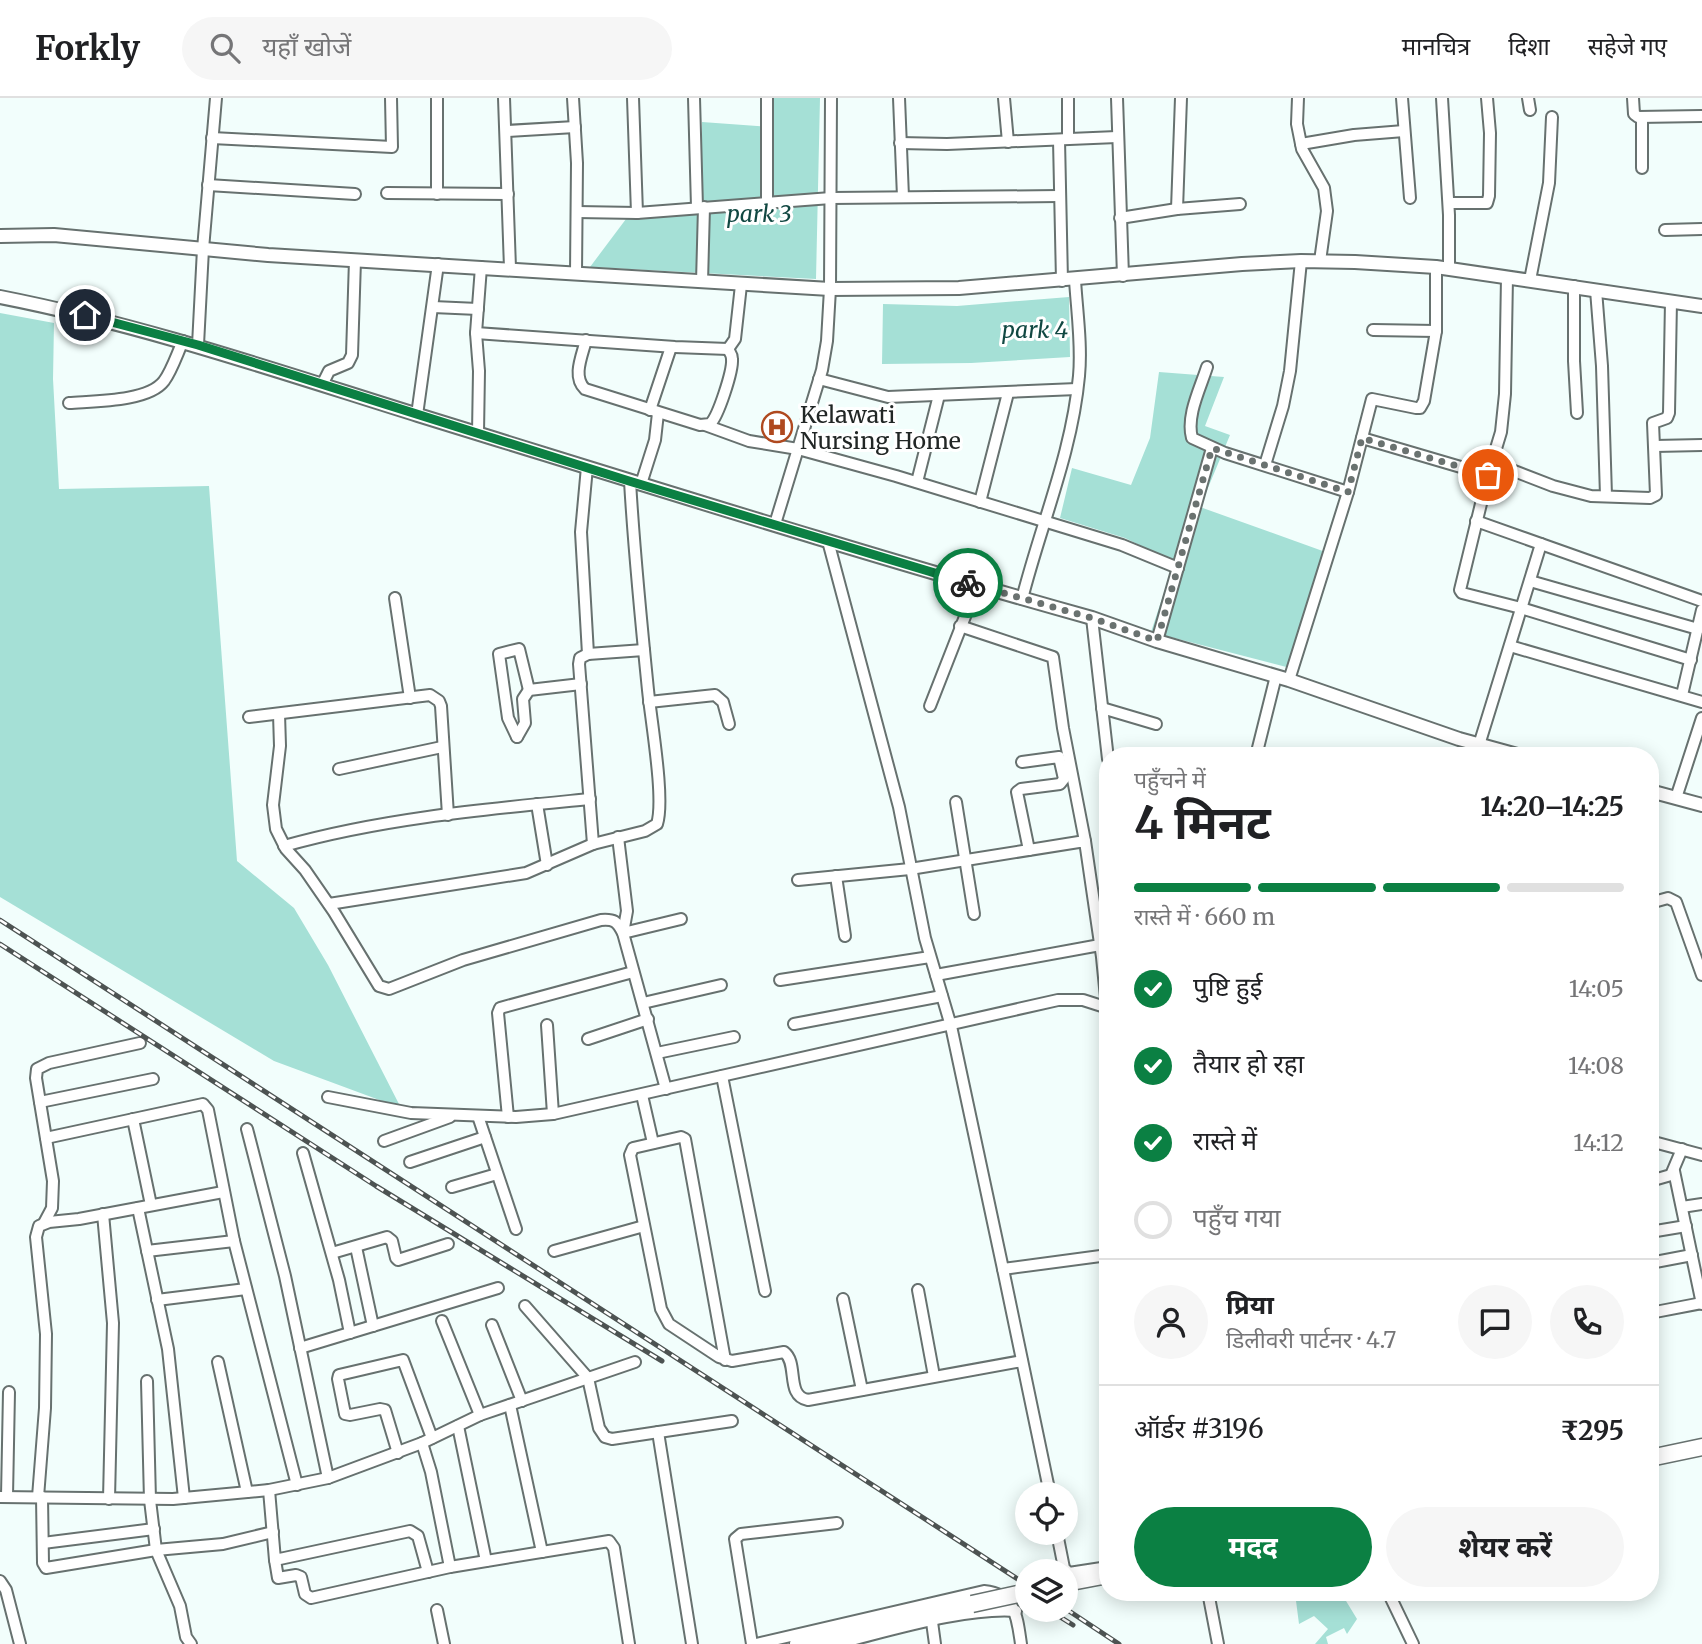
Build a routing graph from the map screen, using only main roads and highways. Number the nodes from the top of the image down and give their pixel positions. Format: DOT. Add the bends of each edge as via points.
graph roads {
  1 [pos="1702,1447"];
  2 [pos="1659,1456"];
  3 [pos="1702,1457"];
  4 [pos="1659,1466"];
  5 [pos="1099,1577"];
  6 [pos="1078,1581"];
  7 [pos="1015,1595"];
  8 [pos="798,1644"];
  1 -- 2 [label="main road"];
  3 -- 4 [label="main road"];
  5 -- 6 [label="main road"];
  7 -- 8 [label="main road, bridge"];
}
